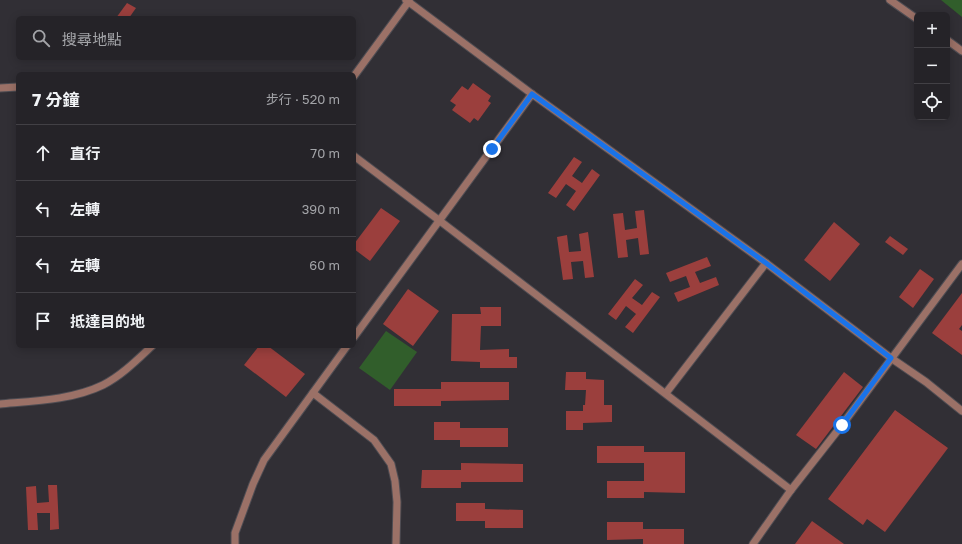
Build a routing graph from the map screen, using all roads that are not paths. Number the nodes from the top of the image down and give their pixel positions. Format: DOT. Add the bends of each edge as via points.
graph roads {
  1 [pos="890,0"];
  2 [pos="408,1"];
  3 [pos="914,17"];
  4 [pos="950,42"];
  5 [pos="962,51"];
  6 [pos="356,73"];
  7 [pos="16,87"];
  8 [pos="0,88"];
  9 [pos="532,94"];
  10 [pos="356,158"];
  11 [pos="440,221"];
  12 [pos="766,263"];
  13 [pos="962,264"];
  14 [pos="356,334"];
  15 [pos="150,348"];
  16 [pos="346,348"];
  17 [pos="891,358"];
  18 [pos="313,393"];
  19 [pos="666,393"];
  20 [pos="0,404"];
  21 [pos="962,410"];
  22 [pos="791,490"];
  23 [pos="235,544"];
  24 [pos="396,544"];
  25 [pos="753,544"];
  1 -- 3 [label="street"];
  2 -- 6 [label="street"];
  2 -- 9 [label="street"];
  4 -- 5 [label="street"];
  7 -- 8 [label="street"];
  9 -- 11 [label="street"];
  9 -- 12 [label="street"];
  10 -- 11 [label="street"];
  11 -- 14 [label="street"];
  11 -- 19 [label="street"];
  12 -- 17 [label="street"];
  12 -- 19 [label="street"];
  13 -- 17 [label="street"];
  15 -- 20 [label="street" via="118,376 83,393 47,400"];
  16 -- 18 [label="street"];
  17 -- 21 [label="street"];
  17 -- 22 [label="street"];
  18 -- 23 [label="street" via="264,460 235,534"];
  18 -- 24 [label="street" via="374,440 391,464 397,502"];
  19 -- 22 [label="street"];
  22 -- 25 [label="street"];
}
